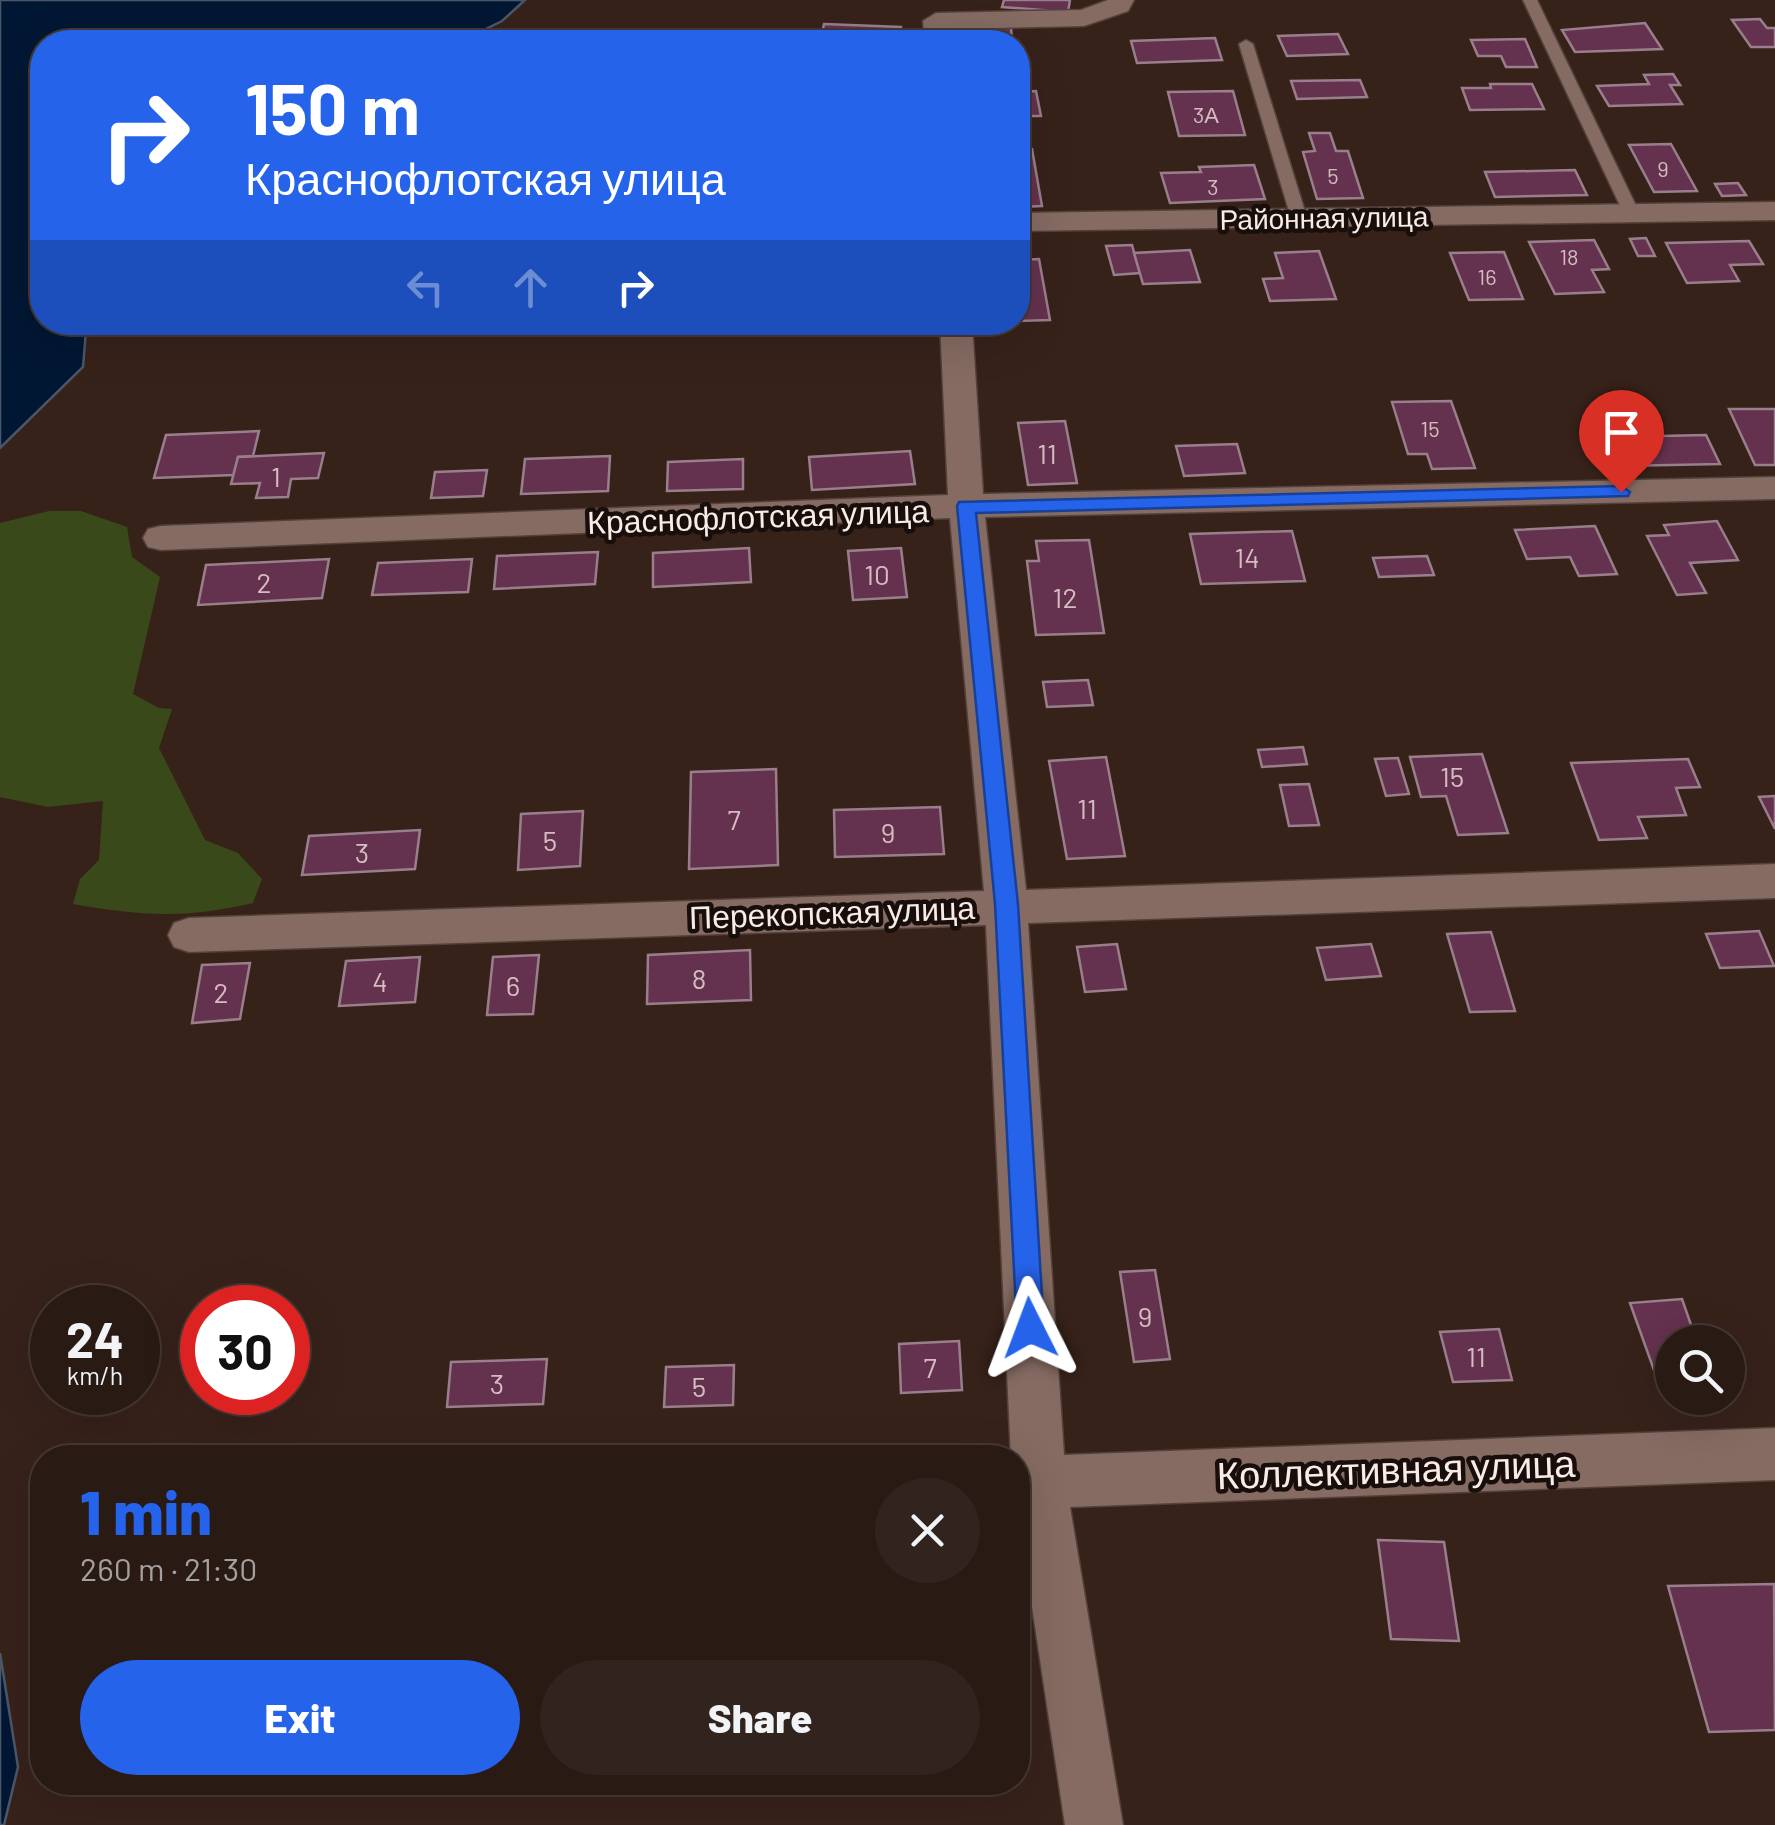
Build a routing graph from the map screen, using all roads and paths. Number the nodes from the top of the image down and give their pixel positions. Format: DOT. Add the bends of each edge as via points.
graph roads {
  1 [pos="1121,0"];
  2 [pos="1530,0"];
  3 [pos="958,30"];
  4 [pos="1246,44"];
  5 [pos="1775,211"];
  6 [pos="1631,212"];
  7 [pos="1299,218"];
  8 [pos="1030,222"];
  9 [pos="957,335"];
  10 [pos="1775,488"];
  11 [pos="966,506"];
  12 [pos="161,538"];
  13 [pos="1775,881"];
  14 [pos="1006,904"];
  15 [pos="188,934"];
  16 [pos="1027,1445"];
  17 [pos="1775,1454"];
  18 [pos="1030,1482"];
  19 [pos="1030,1492"];
  20 [pos="1094,1825"];
  1 -- 3 [label="street" via="1084,18"];
  2 -- 6 [label="lane"];
  4 -- 7 [label="lane"];
  5 -- 6 [label="street, Районная улица"];
  6 -- 7 [label="street, Районная улица"];
  7 -- 8 [label="street, Районная улица"];
  9 -- 11 [label="street"];
  10 -- 11 [label="street, Краснофлотская улица"];
  11 -- 12 [label="street, Краснофлотская улица"];
  11 -- 14 [label="street"];
  13 -- 14 [label="street, Перекопская улица"];
  14 -- 15 [label="street, Перекопская улица"];
  14 -- 16 [label="street"];
  17 -- 18 [label="street, Коллективная улица"];
  19 -- 20 [label="street"];
}
